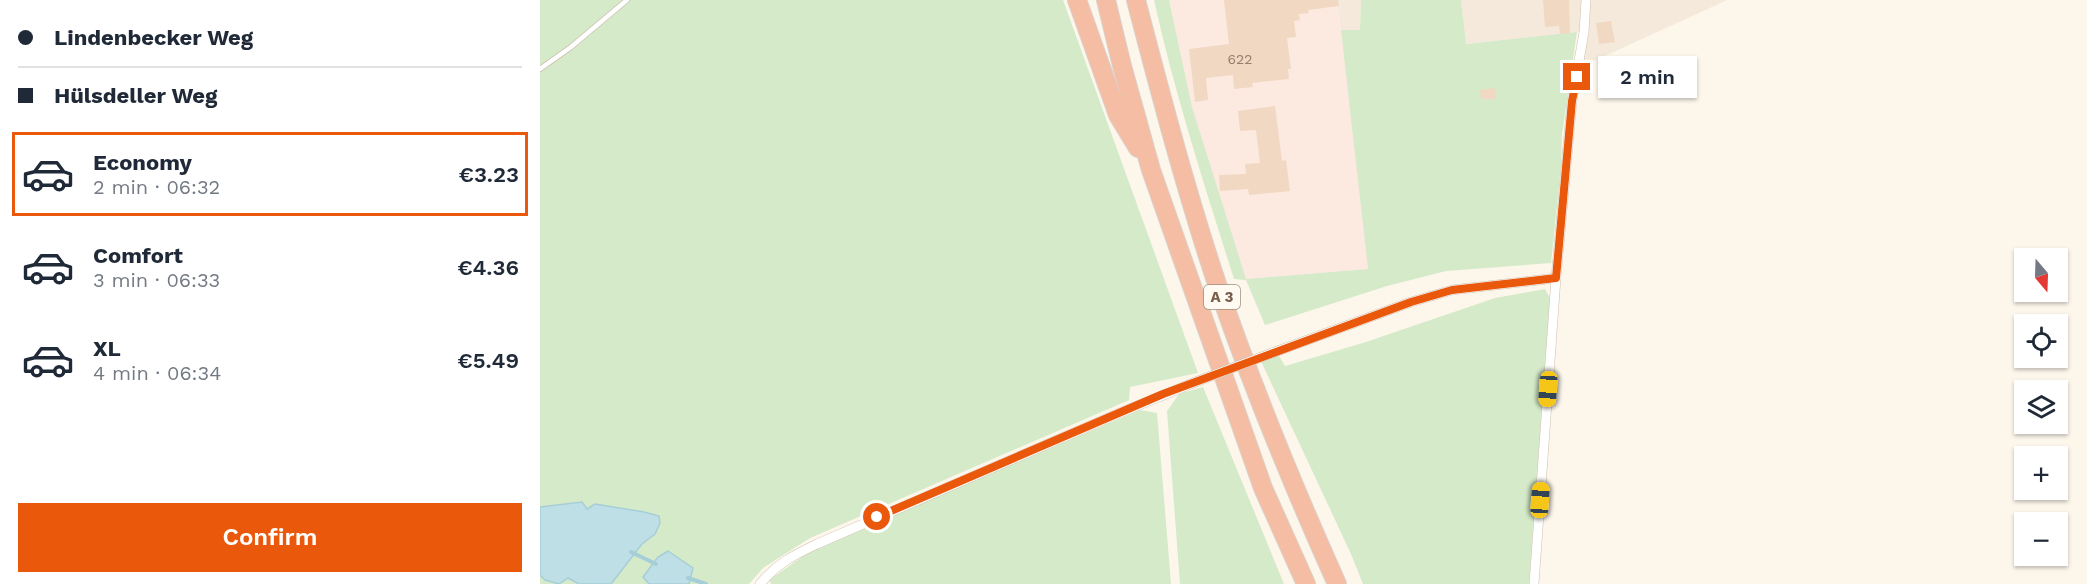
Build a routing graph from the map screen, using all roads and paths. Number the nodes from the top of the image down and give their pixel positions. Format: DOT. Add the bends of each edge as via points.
graph roads {
  1 [pos="627,0"];
  2 [pos="1077,0"];
  3 [pos="1106,0"];
  4 [pos="1136,0"];
  5 [pos="1586,0"];
  6 [pos="540,69"];
  7 [pos="1151,170"];
  8 [pos="1556,278"];
  9 [pos="760,584"];
  10 [pos="1306,584"];
  11 [pos="1337,584"];
  12 [pos="1534,584"];
  1 -- 6 [label="lane"];
  2 -- 7 [label="highway" via="1118,115"];
  3 -- 7 [label="highway, A 3"];
  4 -- 11 [label="highway, A 3" via="1180,166 1218,285 1289,478"];
  5 -- 8 [label="street" via="1572,101"];
  7 -- 10 [label="highway, A 3" via="1263,488"];
  8 -- 9 [label="street, bridge" via="1452,290 1198,381 816,544 789,557"];
  8 -- 12 [label="street"];
}
